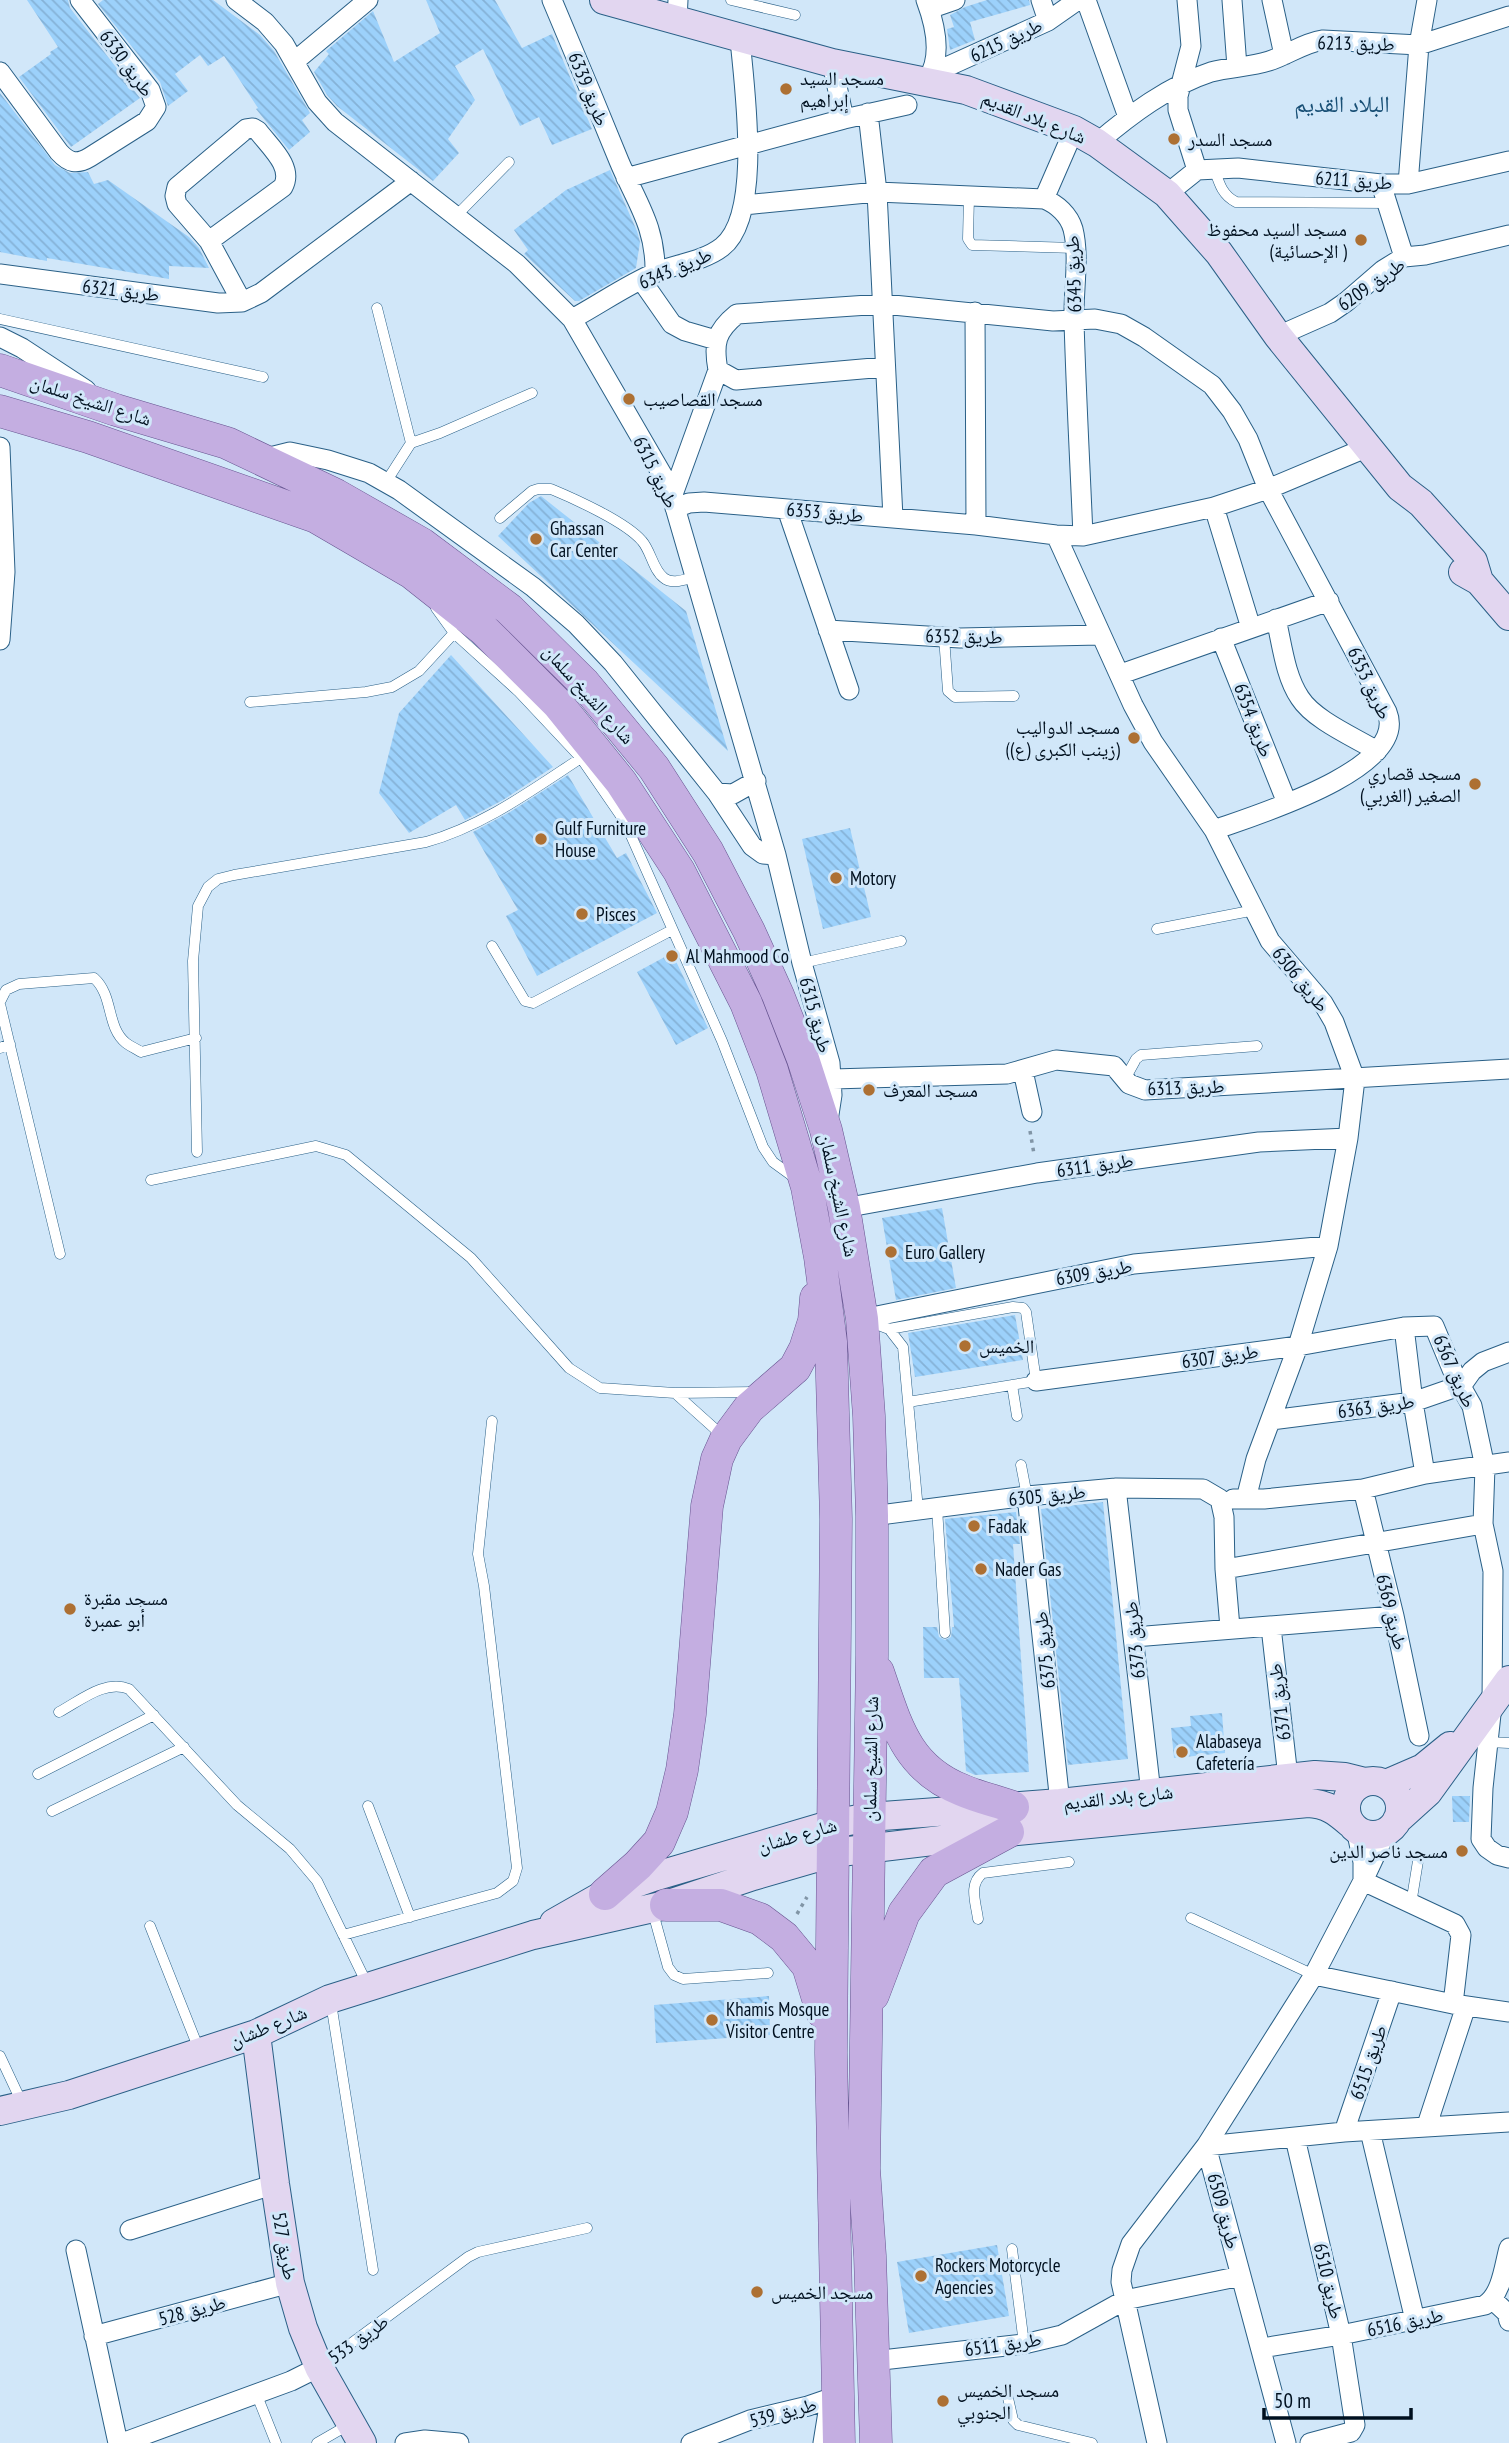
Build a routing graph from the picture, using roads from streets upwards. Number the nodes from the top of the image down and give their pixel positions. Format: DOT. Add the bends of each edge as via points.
graph roads {
  1 [pos="236,0"];
  2 [pos="368,0"];
  3 [pos="552,0"];
  4 [pos="604,0"];
  5 [pos="955,0"];
  6 [pos="1041,0"];
  7 [pos="1078,0"];
  8 [pos="1086,0"];
  9 [pos="1187,0"];
  10 [pos="1232,0"];
  11 [pos="1272,0"];
  12 [pos="1427,0"];
  13 [pos="87,2"];
  14 [pos="928,4"];
  15 [pos="677,10"];
  16 [pos="1509,16"];
  17 [pos="1048,21"];
  18 [pos="740,39"];
  19 [pos="1419,45"];
  20 [pos="1284,55"];
  21 [pos="295,61"];
  22 [pos="832,63"];
  23 [pos="1237,67"];
  24 [pos="0,72"];
  25 [pos="929,78"];
  26 [pos="1183,84"];
  27 [pos="907,105"];
  28 [pos="868,113"];
  29 [pos="1128,117"];
  30 [pos="844,119"];
  31 [pos="1086,137"];
  32 [pos="749,144"];
  33 [pos="1509,161"];
  34 [pos="1205,169"];
  35 [pos="626,178"];
  36 [pos="411,181"];
  37 [pos="1381,184"];
  38 [pos="1408,184"];
  39 [pos="877,192"];
  40 [pos="1167,194"];
  41 [pos="1044,199"];
  42 [pos="744,205"];
  43 [pos="1509,235"];
  44 [pos="209,242"];
  45 [pos="1404,257"];
  46 [pos="0,274"];
  47 [pos="648,277"];
  48 [pos="242,302"];
  49 [pos="883,304"];
  50 [pos="975,312"];
  51 [pos="572,319"];
  52 [pos="1074,319"];
  53 [pos="1278,336"];
  54 [pos="0,337"];
  55 [pos="716,340"];
  56 [pos="885,367"];
  57 [pos="0,370"];
  58 [pos="718,370"];
  59 [pos="116,410"];
  60 [pos="11,414"];
  61 [pos="0,439"];
  62 [pos="0,447"];
  63 [pos="1368,447"];
  64 [pos="262,460"];
  65 [pos="1,472"];
  66 [pos="1268,489"];
  67 [pos="673,503"];
  68 [pos="1214,507"];
  69 [pos="787,509"];
  70 [pos="893,517"];
  71 [pos="976,525"];
  72 [pos="1056,535"];
  73 [pos="1083,536"];
  74 [pos="1329,601"];
  75 [pos="1509,616"];
  76 [pos="1276,619"];
  77 [pos="1251,628"];
  78 [pos="828,630"];
  79 [pos="1100,635"];
  80 [pos="1221,638"];
  81 [pos="0,640"];
  82 [pos="1121,674"];
  83 [pos="849,690"];
  84 [pos="1377,751"];
  85 [pos="755,781"];
  86 [pos="717,793"];
  87 [pos="1287,803"];
  88 [pos="1214,830"];
  89 [pos="776,855"];
  90 [pos="1509,1069"];
  91 [pos="1023,1071"];
  92 [pos="833,1079"];
  93 [pos="1355,1079"];
  94 [pos="1032,1112"];
  95 [pos="826,1130"];
  96 [pos="1348,1138"];
  97 [pos="844,1208"];
  98 [pos="1328,1246"];
  99 [pos="820,1256"];
  100 [pos="876,1324"];
  101 [pos="1404,1326"];
  102 [pos="1298,1346"];
  103 [pos="1509,1352"];
  104 [pos="1036,1381"];
  105 [pos="1462,1385"];
  106 [pos="1413,1402"];
  107 [pos="1271,1420"];
  108 [pos="1509,1462"];
  109 [pos="1485,1467"];
  110 [pos="1425,1474"];
  111 [pos="1116,1488"];
  112 [pos="1363,1489"];
  113 [pos="1027,1496"];
  114 [pos="1220,1499"];
  115 [pos="1246,1499"];
  116 [pos="872,1516"];
  117 [pos="1482,1524"];
  118 [pos="1374,1544"];
  119 [pos="1225,1569"];
  120 [pos="1394,1616"];
  121 [pos="1271,1627"];
  122 [pos="1230,1628"];
  123 [pos="1134,1637"];
  124 [pos="872,1655"];
  125 [pos="1509,1680"];
  126 [pos="1492,1705"];
  127 [pos="1419,1736"];
  128 [pos="1288,1777"];
  129 [pos="1376,1783"];
  130 [pos="1151,1793"];
  131 [pos="1060,1803"];
  132 [pos="869,1817"];
  133 [pos="1010,1819"];
  134 [pos="1353,1826"];
  135 [pos="1392,1826"];
  136 [pos="832,1839"];
  137 [pos="868,1848"];
  138 [pos="1509,1858"];
  139 [pos="1363,1881"];
  140 [pos="605,1894"];
  141 [pos="659,1907"];
  142 [pos="533,1935"];
  143 [pos="1314,1975"];
  144 [pos="1392,1992"];
  145 [pos="1460,2005"];
  146 [pos="1509,2012"];
  147 [pos="865,2015"];
  148 [pos="256,2034"];
  149 [pos="831,2053"];
  150 [pos="12,2109"];
  151 [pos="1509,2122"];
  152 [pos="1427,2125"];
  153 [pos="1370,2131"];
  154 [pos="1344,2132"];
  155 [pos="1295,2138"];
  156 [pos="1206,2146"];
  157 [pos="275,2185"];
  158 [pos="130,2230"];
  159 [pos="1509,2248"];
  160 [pos="76,2250"];
  161 [pos="1241,2276"];
  162 [pos="290,2283"];
  163 [pos="1123,2291"];
  164 [pos="1493,2300"];
  165 [pos="1415,2320"];
  166 [pos="1509,2321"];
  167 [pos="1341,2335"];
  168 [pos="94,2336"];
  169 [pos="1262,2348"];
  170 [pos="873,2361"];
  171 [pos="319,2367"];
  172 [pos="837,2396"];
  173 [pos="357,2433"];
  174 [pos="723,2436"];
  175 [pos="120,2443"];
  176 [pos="405,2443"];
  177 [pos="459,2443"];
  178 [pos="691,2443"];
  179 [pos="823,2443"];
  180 [pos="839,2443"];
  181 [pos="876,2443"];
  182 [pos="1157,2443"];
  183 [pos="1286,2443"];
  184 [pos="1310,2443"];
  1 -- 21 [label="street, طريق 6315" via="265,22"];
  2 -- 21 [label="street"];
  3 -- 35 [label="street, طريق 6339"];
  4 -- 15 [label="street, شارع بلاد القديم"];
  5 -- 14 [label="street"];
  6 -- 17 [label="street"];
  7 -- 17 [label="street, طريق 6215"];
  8 -- 29 [label="street"];
  9 -- 26 [label="street" via="1191,46"];
  10 -- 23 [label="street"];
  11 -- 20 [label="street"];
  12 -- 19 [label="street"];
  13 -- 24 [label="street, طريق 6330" via="155,99 156,107 147,121 73,163 59,152"];
  14 -- 25 [label="street" via="936,54"];
  15 -- 18 [label="street, شارع بلاد القديم"];
  16 -- 19 [label="street"];
  17 -- 25 [label="street, طريق 6215"];
  18 -- 22 [label="street, شارع بلاد القديم"];
  18 -- 32 [label="street, طريق 6343"];
  19 -- 20 [label="street, طريق 6213" via="1323,40"];
  19 -- 38 [label="street, طريق 6213"];
  20 -- 23 [label="street, طريق 6213"];
  21 -- 36 [label="street, طريق 6315" via="317,102 335,121"];
  22 -- 25 [label="street, شارع بلاد القديم"];
  22 -- 30 [label="street"];
  23 -- 26 [label="street, طريق 6213"];
  25 -- 31 [label="street, شارع بلاد القديم"];
  26 -- 29 [label="street, طريق 6213"];
  26 -- 34 [label="street" via="1178,110"];
  27 -- 28 [label="street"];
  28 -- 30 [label="street"];
  28 -- 39 [label="street"];
  29 -- 31 [label="street, طريق 6213"];
  30 -- 32 [label="street"];
  31 -- 40 [label="street, شارع بلاد القديم"];
  31 -- 41 [label="street"];
  32 -- 35 [label="street"];
  32 -- 42 [label="street, طريق 6343"];
  33 -- 38 [label="street, طريق 6211"];
  34 -- 37 [label="street, طريق 6211" via="1238,168"];
  34 -- 40 [label="street"];
  35 -- 47 [label="street, طريق 6339" via="653,240"];
  36 -- 48 [label="street" via="261,293"];
  36 -- 51 [label="street, طريق 6315" via="517,264"];
  37 -- 38 [label="street, طريق 6211"];
  37 -- 45 [label="street"];
  39 -- 41 [label="street"];
  39 -- 42 [label="street"];
  39 -- 49 [label="street"];
  40 -- 53 [label="street, شارع بلاد القديم" via="1219,253"];
  41 -- 52 [label="street, طريق 6345" via="1069,220 1075,248"];
  42 -- 47 [label="street, طريق 6343" via="735,232 722,247"];
  43 -- 45 [label="street, طريق 6209"];
  44 -- 44 [label="street" via="287,180 287,169 253,128 246,129 177,187 177,204"];
  44 -- 48 [label="street"];
  45 -- 53 [label="street, طريق 6209" via="1330,313"];
  46 -- 48 [label="street, طريق 6321" via="218,303"];
  47 -- 51 [label="street, طريق 6343"];
  47 -- 55 [label="street" via="672,324"];
  49 -- 50 [label="street"];
  49 -- 55 [label="street" via="737,314"];
  49 -- 56 [label="street"];
  50 -- 52 [label="street"];
  50 -- 71 [label="street"];
  51 -- 67 [label="street, طريق 6315" via="657,466"];
  52 -- 66 [label="street" via="1121,324 1212,386 1237,420"];
  52 -- 73 [label="street, طريق 6345"];
  53 -- 63 [label="street, شارع بلاد القديم"];
  54 -- 59 [label="street"];
  55 -- 58 [label="street"];
  56 -- 58 [label="street" via="752,380 736,380"];
  56 -- 70 [label="street"];
  57 -- 59 [label="main road, شارع الشيخ سلمان"];
  58 -- 67 [label="street"];
  59 -- 64 [label="main road, شارع الشيخ سلمان" via="227,443"];
  60 -- 61 [label="street"];
  60 -- 99 [label="main road, شارع الشيخ سلمان" via="316,517 412,573 484,631 558,704 621,782 679,871 746,1003 772,1070 807,1187"];
  62 -- 65 [label="street"];
  63 -- 66 [label="street, طريق 6353"];
  63 -- 75 [label="street, شارع بلاد القديم" via="1400,487 1408,512"];
  64 -- 86 [label="street" via="290,452 369,473 500,562 576,624 613,663"];
  64 -- 95 [label="main road, شارع الشيخ سلمان" via="422,544 509,609 584,683 654,768 708,852 779,995"];
  65 -- 81 [label="street" via="5,572"];
  66 -- 68 [label="street, طريق 6353"];
  66 -- 74 [label="street, طريق 6353"];
  67 -- 69 [label="street, طريق 6353"];
  67 -- 85 [label="street, طريق 6315"];
  68 -- 73 [label="street, طريق 6353"];
  68 -- 77 [label="street"];
  69 -- 70 [label="street, طريق 6353"];
  69 -- 78 [label="street"];
  70 -- 71 [label="street, طريق 6353"];
  71 -- 72 [label="street, طريق 6353"];
  72 -- 73 [label="street, طريق 6353"];
  72 -- 79 [label="street, طريق 6306"];
  74 -- 76 [label="street"];
  74 -- 84 [label="street, طريق 6353" via="1390,720"];
  76 -- 77 [label="street"];
  76 -- 84 [label="street, طريق 6353" via="1301,700 1317,715"];
  77 -- 80 [label="street"];
  78 -- 79 [label="street, طريق 6352" via="944,637"];
  78 -- 83 [label="street"];
  79 -- 82 [label="street, طريق 6306"];
  80 -- 82 [label="street"];
  80 -- 87 [label="street, طريق 6354"];
  82 -- 88 [label="street, طريق 6306" via="1153,742"];
  84 -- 87 [label="street" via="1340,779"];
  85 -- 86 [label="street" via="733,794"];
  85 -- 89 [label="street, طريق 6315"];
  86 -- 89 [label="street" via="752,846 763,854"];
  87 -- 88 [label="street"];
  88 -- 93 [label="street, طريق 6306" via="1270,941 1334,1022"];
  89 -- 92 [label="street, طريق 6315"];
  90 -- 93 [label="street, طريق 6313"];
  91 -- 92 [label="street, طريق 6313"];
  91 -- 93 [label="street, طريق 6313" via="1056,1060 1110,1065 1134,1087 1145,1090"];
  91 -- 94 [label="street"];
  92 -- 95 [label="street, طريق 6315"];
  93 -- 96 [label="street, طريق 6306"];
  95 -- 97 [label="main road, شارع الشيخ سلمان"];
  96 -- 97 [label="street, طريق 6311" via="1259,1142 1037,1173"];
  96 -- 98 [label="street, طريق 6306"];
  97 -- 100 [label="main road, شارع الشيخ سلمان"];
  98 -- 100 [label="street, طريق 6309" via="1134,1264"];
  98 -- 102 [label="street, طريق 6306"];
  99 -- 136 [label="main road, شارع الشيخ سلمان" via="834,1405"];
  99 -- 140 [label="main road" via="814,1321 805,1349 795,1368 748,1408 717,1459 707,1506 691,1714 673,1812 659,1842"];
  100 -- 116 [label="main road, شارع الشيخ سلمان" via="869,1416"];
  101 -- 102 [label="street, طريق 6307"];
  101 -- 105 [label="street, طريق 6367" via="1434,1326"];
  101 -- 106 [label="street"];
  102 -- 104 [label="street, طريق 6307"];
  102 -- 107 [label="street, طريق 6306"];
  103 -- 105 [label="street, طريق 6363" via="1483,1362"];
  105 -- 106 [label="street, طريق 6363"];
  105 -- 109 [label="street, طريق 6367" via="1472,1406"];
  106 -- 107 [label="street, طريق 6363"];
  106 -- 110 [label="street"];
  107 -- 115 [label="street, طريق 6306"];
  108 -- 109 [label="street"];
  109 -- 110 [label="street"];
  109 -- 117 [label="street, طريق 6367"];
  110 -- 112 [label="street"];
  111 -- 113 [label="street, طريق 6305"];
  111 -- 114 [label="street, طريق 6305" via="1203,1489"];
  111 -- 123 [label="street, طريق 6373"];
  112 -- 115 [label="street"];
  112 -- 118 [label="street, طريق 6369"];
  113 -- 116 [label="street, طريق 6305"];
  113 -- 131 [label="street, طريق 6375"];
  114 -- 115 [label="street, طريق 6305"];
  114 -- 119 [label="street"];
  116 -- 124 [label="main road, شارع الشيخ سلمان"];
  117 -- 118 [label="street"];
  117 -- 126 [label="street, طريق 6367" via="1497,1570"];
  118 -- 119 [label="street"];
  118 -- 120 [label="street, طريق 6369"];
  119 -- 122 [label="street"];
  120 -- 121 [label="street"];
  120 -- 127 [label="street, طريق 6369"];
  121 -- 122 [label="street"];
  121 -- 128 [label="street, طريق 6371"];
  122 -- 123 [label="street"];
  123 -- 130 [label="street, طريق 6373"];
  124 -- 132 [label="main road, شارع الشيخ سلمان"];
  124 -- 133 [label="main road" via="901,1733 922,1766"];
  125 -- 126 [label="street"];
  126 -- 129 [label="street" via="1438,1757 1406,1777"];
  126 -- 135 [label="street" via="1428,1792"];
  126 -- 138 [label="street, طريق 6367" via="1481,1839 1497,1855"];
  128 -- 129 [label="street, شارع بلاد القديم" via="1328,1775"];
  128 -- 130 [label="street, شارع بلاد القديم"];
  129 -- 134 [label="street" via="1351,1791 1345,1807"];
  129 -- 135 [label="street" via="1399,1800"];
  130 -- 131 [label="street, شارع بلاد القديم"];
  131 -- 133 [label="street, شارع بلاد القديم"];
  132 -- 133 [label="street, شارع بلاد القديم"];
  132 -- 136 [label="street, شارع طشان"];
  132 -- 137 [label="main road, شارع الشيخ سلمان"];
  133 -- 134 [label="street, شارع بلاد القديم" via="1308,1803 1334,1809"];
  133 -- 137 [label="street, شارع بلاد القديم"];
  133 -- 147 [label="main road" via="934,1872 904,1913"];
  134 -- 135 [label="street" via="1370,1836"];
  134 -- 139 [label="street"];
  135 -- 139 [label="street"];
  136 -- 137 [label="street, شارع طشان"];
  136 -- 140 [label="street, شارع طشان" via="653,1877"];
  136 -- 141 [label="street, شارع طشان" via="753,1876"];
  136 -- 149 [label="main road, شارع الشيخ سلمان"];
  137 -- 147 [label="main road, شارع الشيخ سلمان"];
  139 -- 143 [label="street"];
  139 -- 145 [label="street" via="1455,1924 1461,1936"];
  140 -- 142 [label="street, شارع طشان"];
  141 -- 142 [label="street, شارع طشان"];
  141 -- 149 [label="main road" via="721,1905 760,1919 784,1937 808,1966"];
  142 -- 148 [label="street, شارع طشان" via="330,1999"];
  143 -- 144 [label="street"];
  143 -- 156 [label="street"];
  144 -- 145 [label="street"];
  144 -- 154 [label="street, طريق 6515"];
  145 -- 146 [label="street"];
  145 -- 152 [label="street"];
  147 -- 170 [label="main road, شارع الشيخ سلمان" via="864,2169"];
  148 -- 150 [label="street, شارع طشان"];
  148 -- 157 [label="street, طريق 527"];
  149 -- 172 [label="main road, شارع الشيخ سلمان"];
  151 -- 152 [label="street"];
  152 -- 153 [label="street"];
  153 -- 154 [label="street"];
  153 -- 165 [label="street"];
  154 -- 155 [label="street"];
  155 -- 156 [label="street"];
  155 -- 167 [label="street, طريق 6510"];
  156 -- 161 [label="street, طريق 6509"];
  156 -- 163 [label="street" via="1130,2244 1122,2270"];
  157 -- 158 [label="street"];
  157 -- 162 [label="street, طريق 527"];
  159 -- 164 [label="street"];
  160 -- 168 [label="street"];
  161 -- 163 [label="street, طريق 6509"];
  161 -- 169 [label="street, طريق 6509"];
  162 -- 168 [label="street, طريق 528"];
  162 -- 171 [label="street, طريق 527"];
  163 -- 170 [label="street, طريق 6511" via="1062,2335 1024,2344"];
  163 -- 182 [label="street"];
  164 -- 165 [label="street, طريق 6516"];
  164 -- 166 [label="street"];
  165 -- 167 [label="street, طريق 6516"];
  167 -- 169 [label="street, طريق 6516"];
  167 -- 184 [label="street, طريق 6510" via="1356,2425 1351,2432"];
  168 -- 175 [label="street"];
  169 -- 183 [label="street, طريق 6509"];
  170 -- 181 [label="main road, شارع الشيخ سلمان"];
  171 -- 173 [label="street, طريق 527"];
  171 -- 175 [label="street, طريق 533"];
  172 -- 174 [label="street, طريق 539" via="750,2420"];
  172 -- 179 [label="street" via="828,2412"];
  172 -- 180 [label="main road, شارع الشيخ سلمان"];
  174 -- 178 [label="street, طريق 539"];
  176 -- 177 [label="street"];
}
